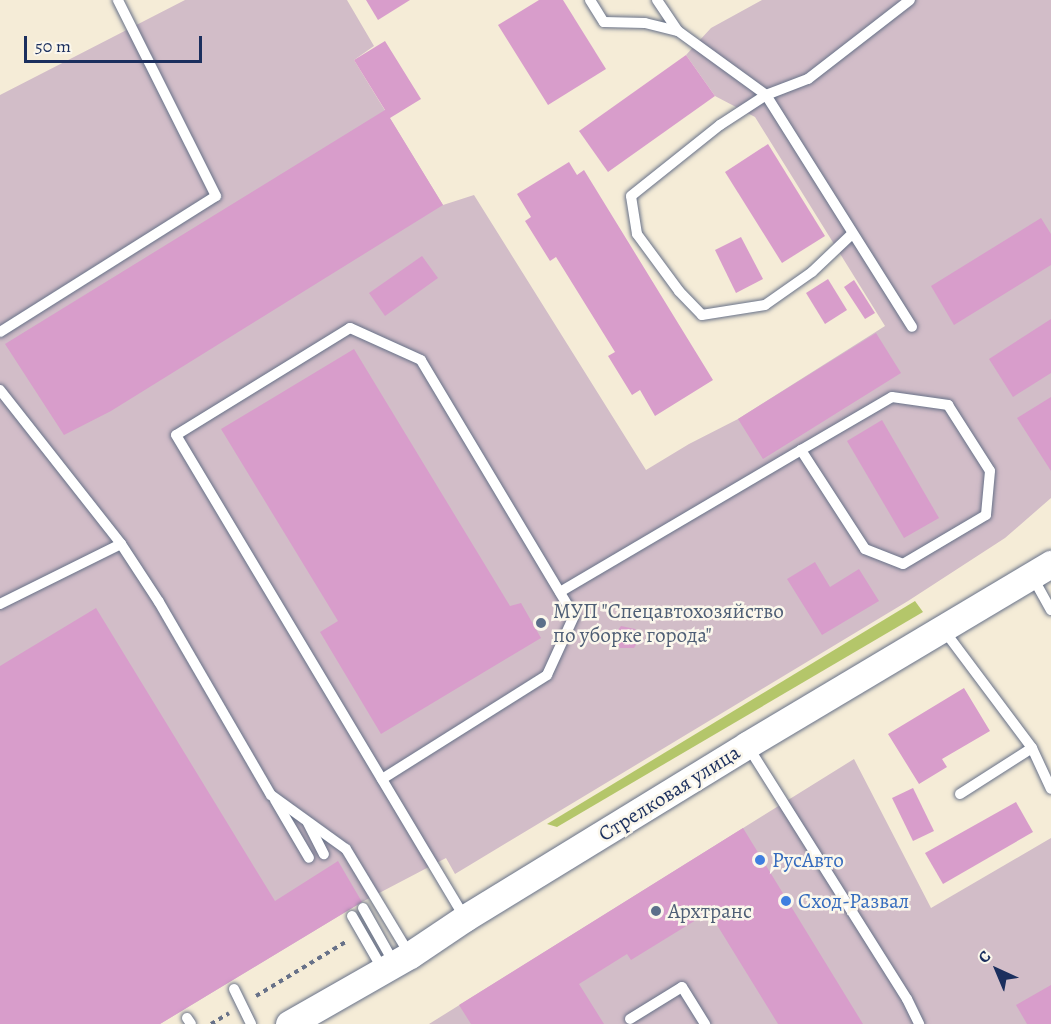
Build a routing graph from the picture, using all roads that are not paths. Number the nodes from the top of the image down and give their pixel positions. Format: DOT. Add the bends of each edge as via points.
graph roads {
  1 [pos="118,0"];
  2 [pos="590,0"];
  3 [pos="657,0"];
  4 [pos="910,0"];
  5 [pos="678,31"];
  6 [pos="766,95"];
  7 [pos="852,234"];
  8 [pos="912,327"];
  9 [pos="0,332"];
  10 [pos="0,390"];
  11 [pos="801,450"];
  12 [pos="121,544"];
  13 [pos="1041,570"];
  14 [pos="560,592"];
  15 [pos="0,604"];
  16 [pos="1051,610"];
  17 [pos="943,629"];
  18 [pos="747,745"];
  19 [pos="1032,748"];
  20 [pos="382,779"];
  21 [pos="1051,789"];
  22 [pos="960,794"];
  23 [pos="271,795"];
  24 [pos="306,820"];
  25 [pos="324,854"];
  26 [pos="309,858"];
  27 [pos="363,908"];
  28 [pos="352,916"];
  29 [pos="465,918"];
  30 [pos="396,963"];
  31 [pos="234,989"];
  32 [pos="630,1019"];
  33 [pos="251,1024"];
  34 [pos="289,1024"];
  35 [pos="705,1024"];
  36 [pos="919,1024"];
  1 -- 9 [label="lane" via="216,196"];
  2 -- 5 [label="lane" via="604,22 645,22"];
  3 -- 5 [label="lane"];
  4 -- 6 [label="lane" via="808,79"];
  5 -- 6 [label="lane"];
  6 -- 7 [label="lane"];
  6 -- 7 [label="lane" via="720,125 631,196 637,234 702,315 765,305 812,272"];
  7 -- 8 [label="lane"];
  10 -- 12 [label="lane"];
  11 -- 11 [label="lane" via="865,549 903,564 986,515 990,471 948,405 891,397"];
  11 -- 14 [label="lane"];
  12 -- 15 [label="lane"];
  12 -- 23 [label="lane"];
  13 -- 16 [label="lane"];
  13 -- 17 [label="street, Стрелковая улица"];
  14 -- 20 [label="lane" via="574,616 547,675"];
  14 -- 20 [label="lane" via="421,360 350,328 176,435"];
  17 -- 18 [label="street, Стрелковая улица"];
  17 -- 19 [label="lane"];
  18 -- 29 [label="street, Стрелковая улица"];
  18 -- 36 [label="lane"];
  19 -- 21 [label="lane"];
  19 -- 22 [label="lane"];
  20 -- 29 [label="lane"];
  23 -- 24 [label="lane"];
  23 -- 26 [label="lane"];
  24 -- 25 [label="lane"];
  24 -- 30 [label="lane" via="346,849"];
  27 -- 30 [label="lane"];
  28 -- 30 [label="lane" via="361,932"];
  29 -- 30 [label="street, Стрелковая улица"];
  30 -- 34 [label="street, Стрелковая улица"];
  31 -- 33 [label="lane"];
  32 -- 35 [label="lane" via="682,987"];
}
